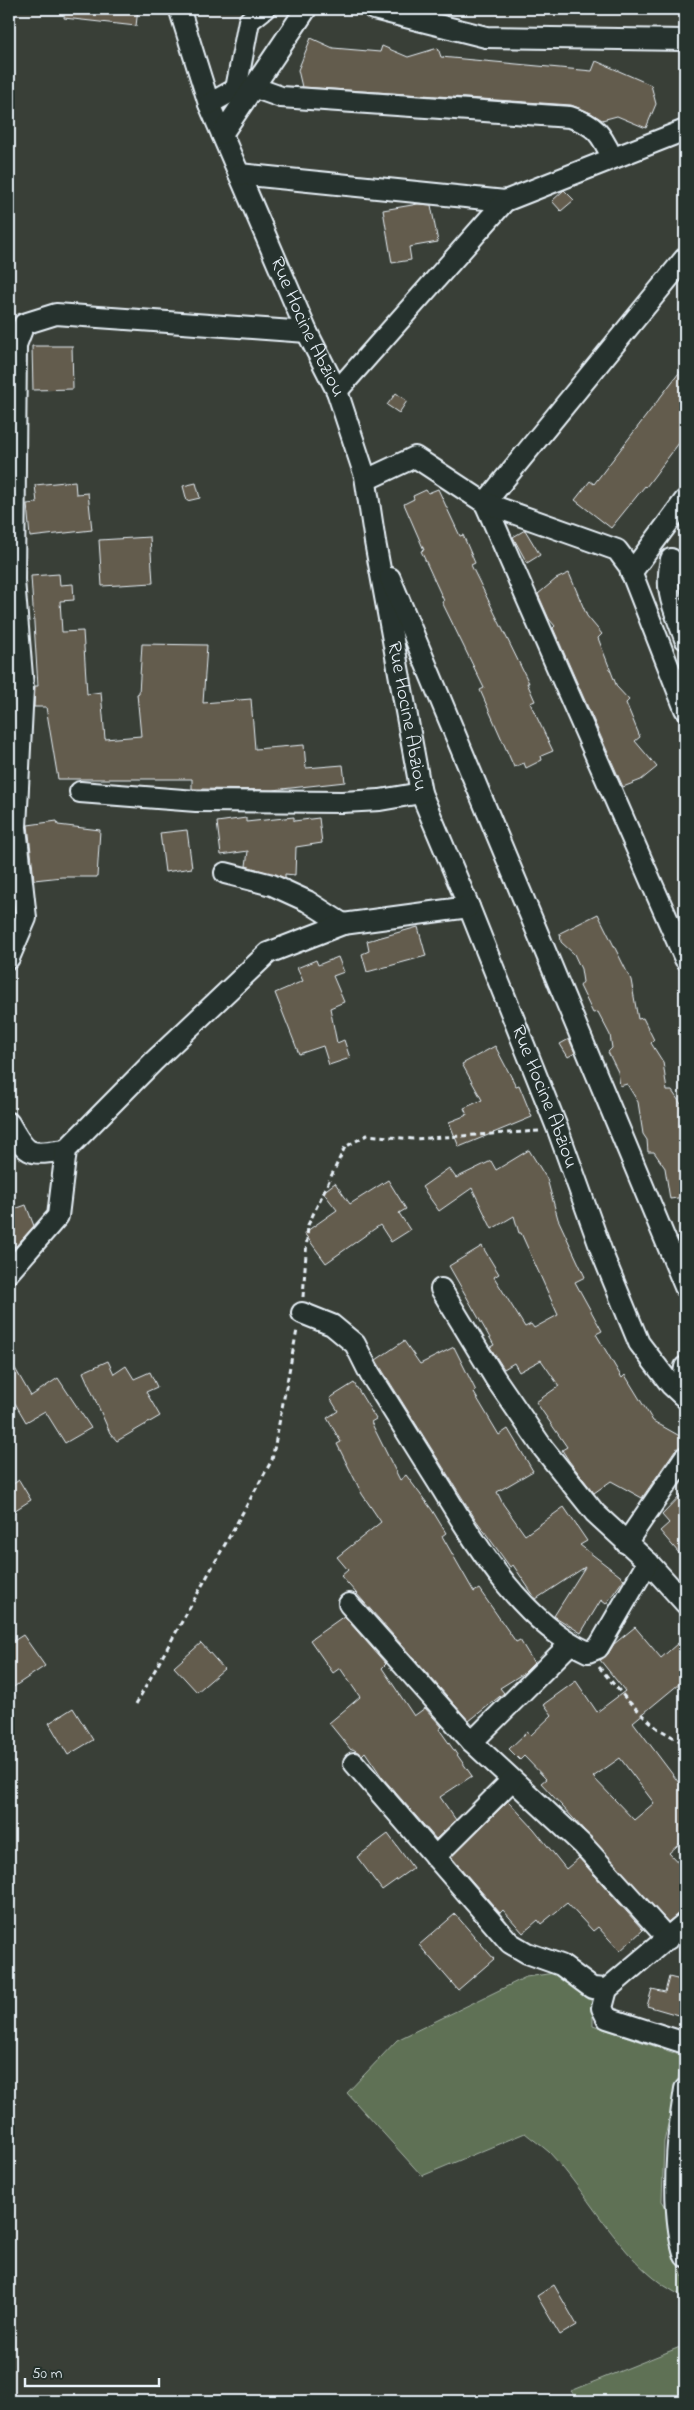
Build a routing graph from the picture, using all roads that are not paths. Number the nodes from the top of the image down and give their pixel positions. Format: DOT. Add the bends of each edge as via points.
graph roads {
  1 [pos="263,9"];
  2 [pos="306,9"];
  3 [pos="374,9"];
  4 [pos="181,14"];
  5 [pos="685,40"];
  6 [pos="253,87"];
  7 [pos="209,104"];
  8 [pos="685,130"];
  9 [pos="222,134"];
  10 [pos="612,158"];
  11 [pos="238,174"];
  12 [pos="505,201"];
  13 [pos="685,258"];
  14 [pos="307,332"];
  15 [pos="337,392"];
  16 [pos="366,480"];
  17 [pos="685,500"];
  18 [pos="485,503"];
  19 [pos="375,542"];
  20 [pos="671,559"];
  21 [pos="632,573"];
  22 [pos="685,639"];
  23 [pos="685,709"];
  24 [pos="80,792"];
  25 [pos="421,793"];
  26 [pos="225,873"];
  27 [pos="469,907"];
  28 [pos="343,924"];
  29 [pos="9,958"];
  30 [pos="685,959"];
  31 [pos="9,1123"];
  32 [pos="66,1150"];
  33 [pos="9,1272"];
  34 [pos="685,1287"];
  35 [pos="441,1289"];
  36 [pos="302,1313"];
  37 [pos="685,1367"];
  38 [pos="683,1396"];
  39 [pos="685,1457"];
  40 [pos="626,1543"];
  41 [pos="648,1562"];
  42 [pos="685,1603"];
  43 [pos="349,1604"];
  44 [pos="570,1644"];
  45 [pos="472,1742"];
  46 [pos="354,1763"];
  47 [pos="512,1780"];
  48 [pos="435,1858"];
  49 [pos="685,1923"];
  50 [pos="668,1939"];
  51 [pos="607,1989"];
  52 [pos="685,2043"];
  53 [pos="685,2089"];
  54 [pos="685,2256"];
  1 -- 7 [label="street" via="249,20 236,89"];
  2 -- 6 [label="street"];
  3 -- 5 [label="street" via="486,37"];
  4 -- 7 [label="street, Rue Hocine Abziou"];
  6 -- 9 [label="street"];
  6 -- 10 [label="street" via="282,97 570,117 586,122 601,133"];
  7 -- 9 [label="street, Rue Hocine Abziou"];
  8 -- 10 [label="street"];
  9 -- 11 [label="street, Rue Hocine Abziou"];
  10 -- 12 [label="street"];
  11 -- 12 [label="street"];
  11 -- 14 [label="street, Rue Hocine Abziou"];
  12 -- 15 [label="street"];
  13 -- 18 [label="street"];
  14 -- 15 [label="street, Rue Hocine Abziou"];
  14 -- 29 [label="street" via="56,314 24,324 16,345 14,580 23,688 16,827 26,918"];
  15 -- 16 [label="street, Rue Hocine Abziou"];
  16 -- 18 [label="street" via="415,457"];
  16 -- 19 [label="street, Rue Hocine Abziou"];
  17 -- 21 [label="street"];
  18 -- 21 [label="street" via="617,550"];
  18 -- 30 [label="street"];
  19 -- 25 [label="street, Rue Hocine Abziou"];
  19 -- 34 [label="street"];
  20 -- 22 [label="street" via="667,578 669,596"];
  21 -- 23 [label="street"];
  24 -- 25 [label="street" via="196,801 342,802"];
  25 -- 27 [label="street, Rue Hocine Abziou"];
  26 -- 28 [label="street" via="272,885"];
  27 -- 28 [label="street"];
  27 -- 38 [label="street, Rue Hocine Abziou" via="639,1343 670,1385"];
  28 -- 32 [label="street" via="268,953"];
  31 -- 32 [label="street" via="22,1147 34,1154"];
  32 -- 33 [label="street" via="58,1216"];
  35 -- 40 [label="street" via="495,1378 543,1448 595,1512"];
  36 -- 44 [label="street" via="332,1324 356,1344 370,1374 487,1560 528,1608"];
  37 -- 38 [label="street"];
  39 -- 40 [label="street"];
  40 -- 41 [label="street"];
  41 -- 42 [label="street"];
  41 -- 44 [label="street" via="598,1648 588,1652"];
  43 -- 45 [label="street"];
  44 -- 45 [label="street"];
  45 -- 47 [label="street"];
  46 -- 48 [label="street"];
  47 -- 48 [label="street"];
  47 -- 50 [label="street" via="583,1845"];
  48 -- 51 [label="street" via="510,1943 561,1965 592,1988"];
  49 -- 50 [label="street"];
  50 -- 51 [label="street"];
  51 -- 52 [label="street" via="602,2008 607,2018"];
  53 -- 54 [label="street" via="678,2161 678,2223"];
}
